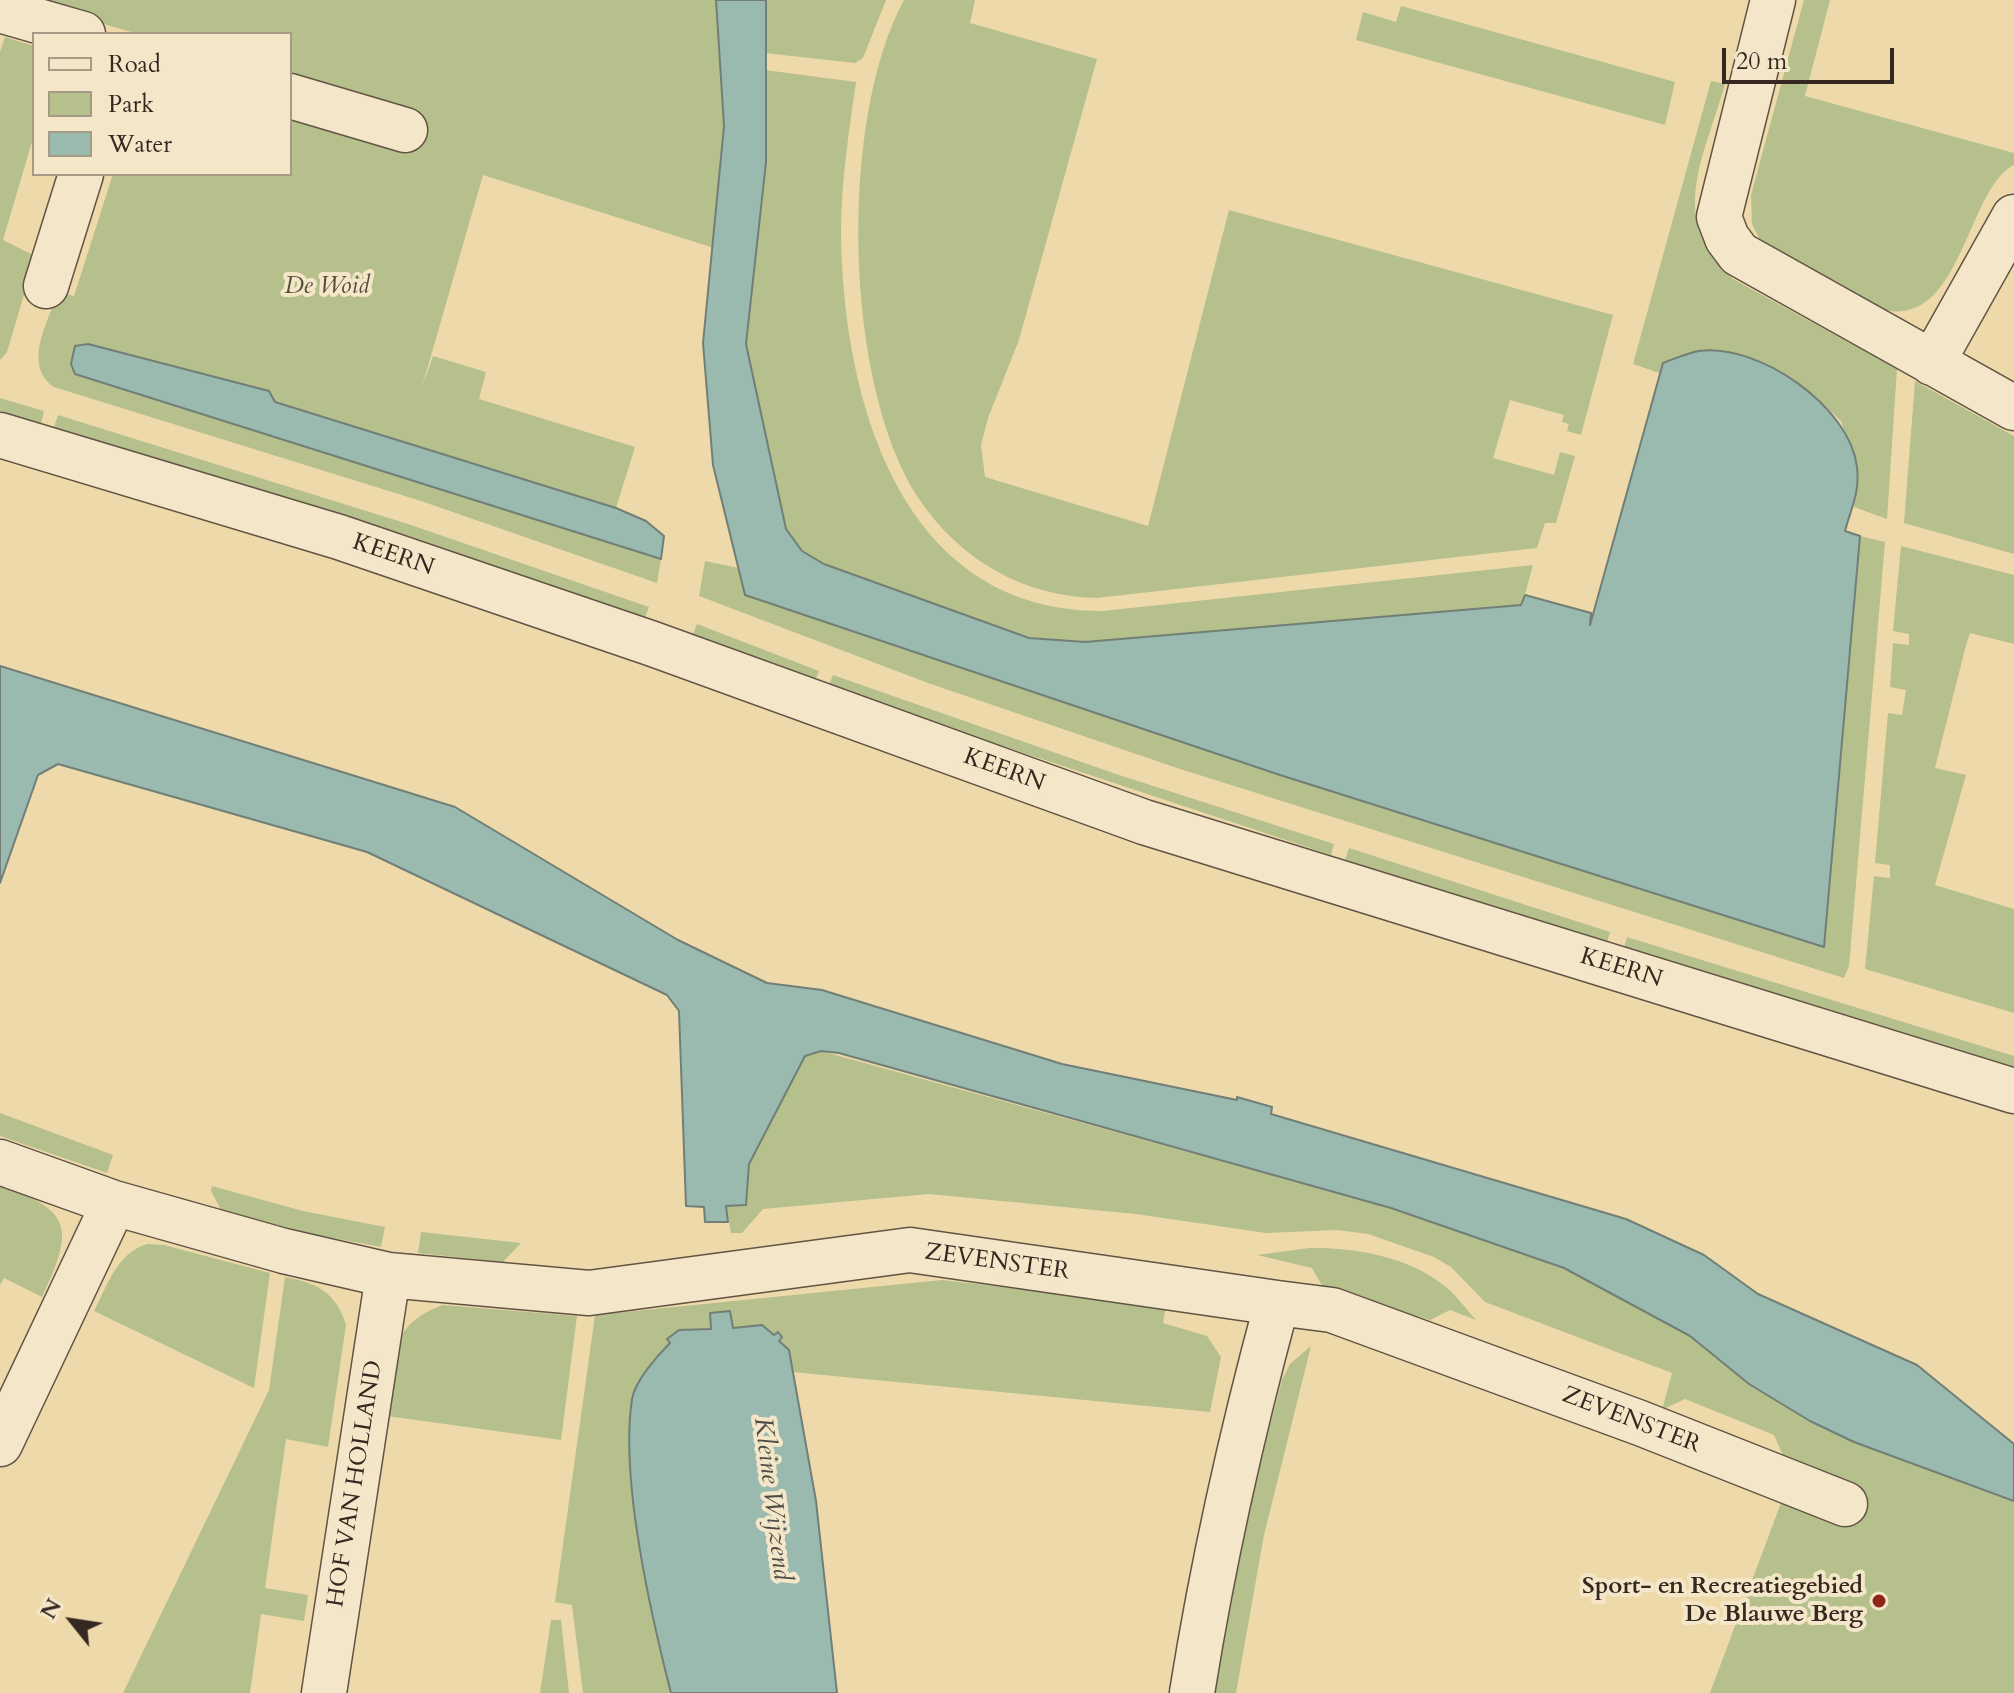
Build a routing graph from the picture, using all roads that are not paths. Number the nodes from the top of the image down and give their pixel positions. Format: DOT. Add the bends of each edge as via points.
graph roads {
  1 [pos="1773,0"];
  2 [pos="0,10"];
  3 [pos="76,32"];
  4 [pos="292,97"];
  5 [pos="405,130"];
  6 [pos="80,176"];
  7 [pos="2014,217"];
  8 [pos="46,286"];
  9 [pos="1932,363"];
  10 [pos="2014,408"];
  11 [pos="0,435"];
  12 [pos="2014,1091"];
  13 [pos="0,1162"];
  14 [pos="114,1203"];
  15 [pos="388,1275"];
  16 [pos="1277,1303"];
  17 [pos="0,1444"];
  18 [pos="1845,1504"];
  19 [pos="324,1693"];
  20 [pos="1192,1693"];
  1 -- 9 [label="street" via="1719,217 1727,238 1739,254"];
  2 -- 3 [label="street"];
  4 -- 5 [label="street"];
  6 -- 8 [label="street"];
  7 -- 9 [label="street"];
  9 -- 10 [label="street"];
  11 -- 12 [label="street, KEERN" via="339,537 1144,822"];
  13 -- 14 [label="street"];
  14 -- 15 [label="street"];
  14 -- 17 [label="street"];
  15 -- 16 [label="street, ZEVENSTER" via="589,1293 910,1250"];
  15 -- 19 [label="street, HOF VAN HOLLAND"];
  16 -- 18 [label="street, ZEVENSTER" via="1332,1310"];
  16 -- 20 [label="street" via="1241,1435"];
}
